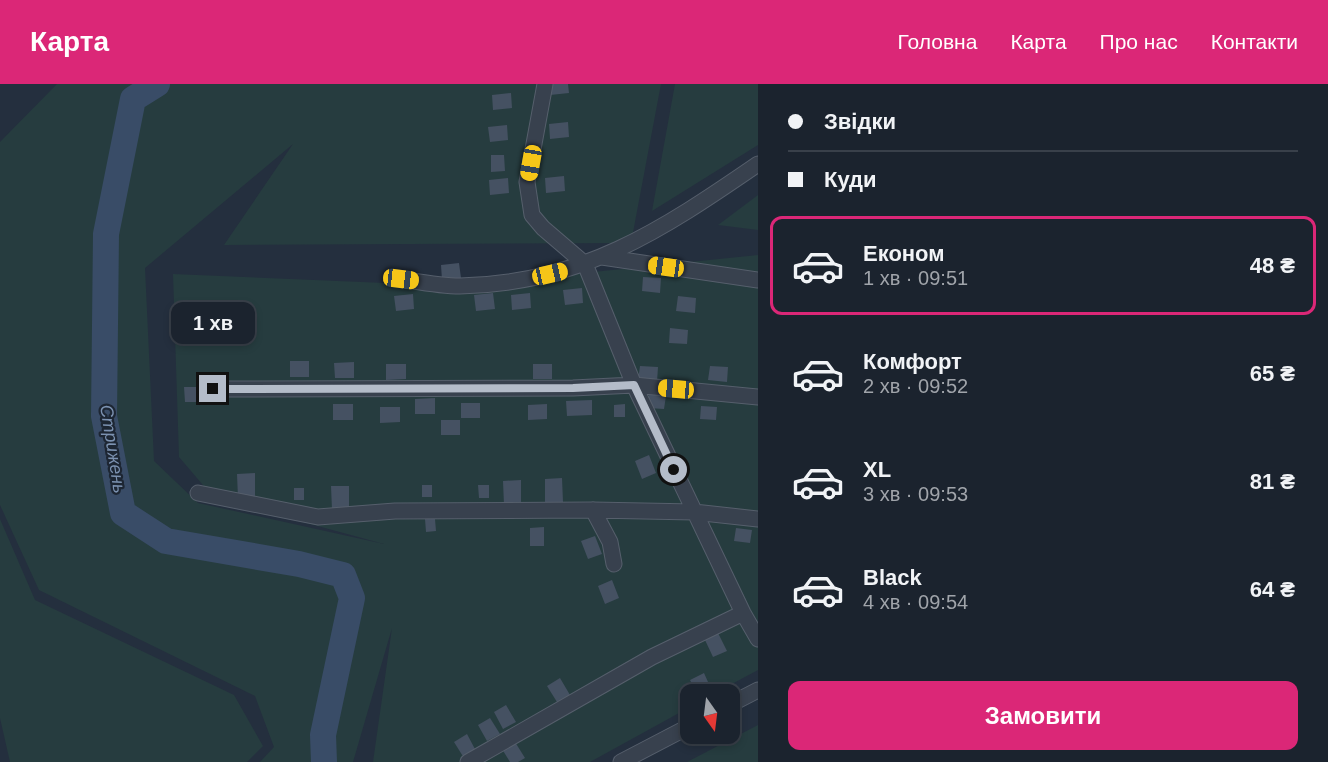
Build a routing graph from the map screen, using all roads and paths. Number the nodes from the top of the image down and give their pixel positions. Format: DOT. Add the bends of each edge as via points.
graph roads {
  1 [pos="545,84"];
  2 [pos="758,164"];
  3 [pos="602,257"];
  4 [pos="585,264"];
  5 [pos="401,279"];
  6 [pos="758,280"];
  7 [pos="634,385"];
  8 [pos="213,389"];
  9 [pos="758,397"];
  10 [pos="198,493"];
  11 [pos="593,510"];
  12 [pos="694,512"];
  13 [pos="758,519"];
  14 [pos="614,564"];
  15 [pos="743,613"];
  16 [pos="758,639"];
  17 [pos="758,690"];
  18 [pos="740,699"];
  19 [pos="680,731"];
  20 [pos="468,762"];
  21 [pos="621,762"];
  1 -- 4 [label="street" via="527,182 532,215"];
  2 -- 3 [label="street" via="681,217"];
  3 -- 4 [label="street"];
  3 -- 6 [label="street"];
  4 -- 5 [label="street" via="506,284 457,286"];
  4 -- 7 [label="street"];
  7 -- 8 [label="street"];
  7 -- 9 [label="street"];
  7 -- 12 [label="street"];
  10 -- 11 [label="street" via="318,517 395,511"];
  11 -- 12 [label="street"];
  11 -- 14 [label="street" via="610,542"];
  12 -- 13 [label="street"];
  12 -- 15 [label="street"];
  15 -- 16 [label="street"];
  15 -- 20 [label="street" via="652,657"];
  17 -- 18 [label="street"];
  19 -- 21 [label="street"];
}
